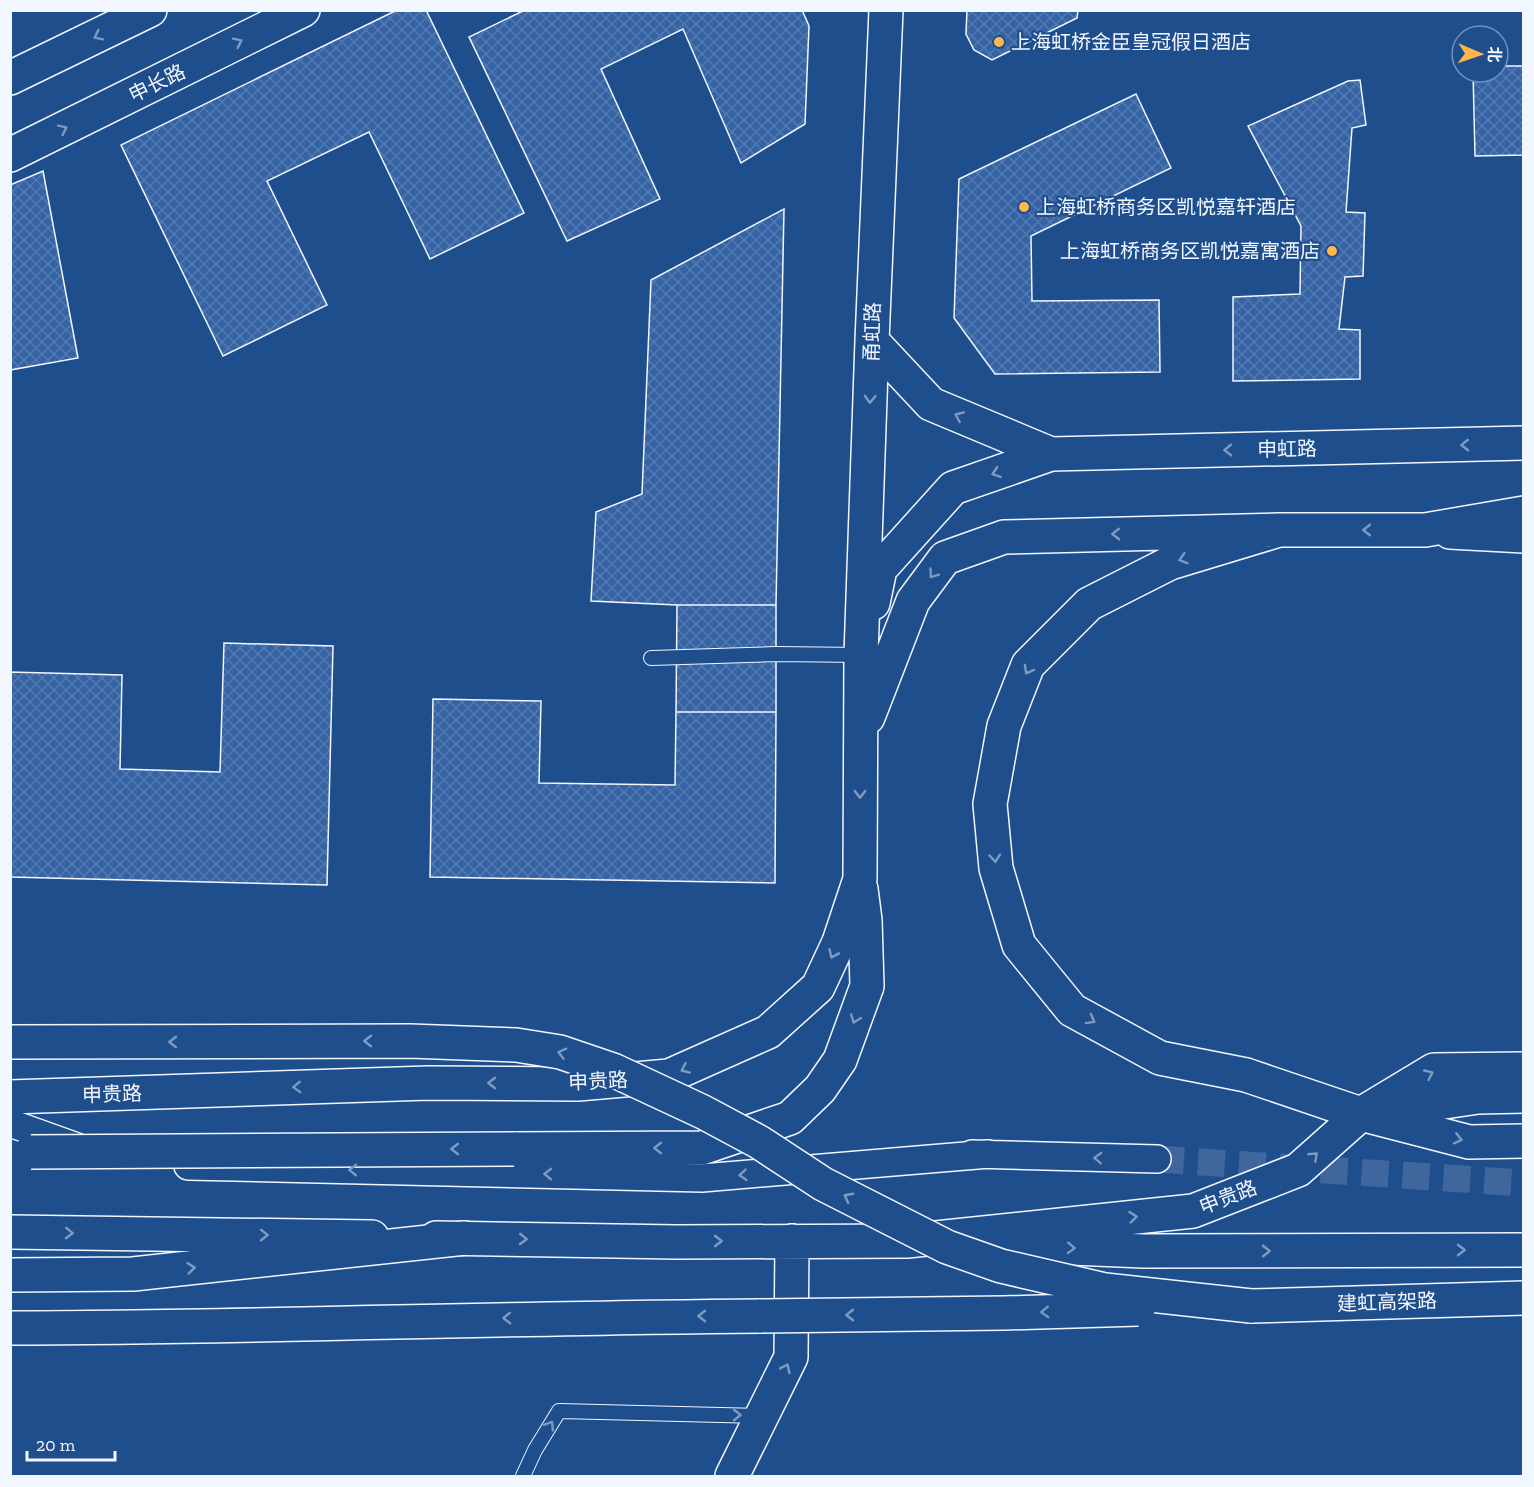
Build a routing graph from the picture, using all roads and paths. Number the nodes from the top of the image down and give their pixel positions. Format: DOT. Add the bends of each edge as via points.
graph roads {
  1 [pos="150,10"];
  2 [pos="303,10"];
  3 [pos="886,10"];
  4 [pos="10,78"];
  5 [pos="10,155"];
  6 [pos="872,341"];
  7 [pos="1524,443"];
  8 [pos="1051,454"];
  9 [pos="1524,513"];
  10 [pos="1279,530"];
  11 [pos="1425,530"];
  12 [pos="1524,536"];
  13 [pos="861,654"];
  14 [pos="651,658"];
  15 [pos="861,736"];
  16 [pos="860,879"];
  17 [pos="10,1042"];
  18 [pos="1524,1069"];
  19 [pos="1524,1096"];
  20 [pos="10,1097"];
  21 [pos="1361,1114"];
  22 [pos="10,1123"];
  23 [pos="1524,1141"];
  24 [pos="702,1148"];
  25 [pos="17,1152"];
  26 [pos="989,1154"];
  27 [pos="1157,1159"];
  28 [pos="10,1232"];
  29 [pos="465,1238"];
  30 [pos="792,1241"];
  31 [pos="907,1241"];
  32 [pos="1524,1250"];
  33 [pos="10,1275"];
  34 [pos="1524,1298"];
  35 [pos="1251,1306"];
  36 [pos="423,1321"];
  37 [pos="10,1328"];
  38 [pos="10,1346"];
  39 [pos="762,1416"];
  40 [pos="523,1476"];
  41 [pos="732,1476"];
  1 -- 4 [label="main road, one-way"];
  5 -- 2 [label="main road, 申长路, one-way"];
  3 -- 6 [label="main road, 甬虹路"];
  8 -- 6 [label="main road, 申虹路, one-way" via="931,404"];
  6 -- 13 [label="main road, 甬虹路, one-way"];
  7 -- 8 [label="main road, 申虹路, one-way"];
  8 -- 13 [label="main road, 申虹路, one-way" via="953,488 880,569"];
  9 -- 11 [label="main road"];
  11 -- 10 [label="main road, one-way"];
  10 -- 15 [label="main road, one-way" via="1004,537 945,558 913,601"];
  10 -- 21 [label="main road, one-way" via="1170,563 1089,604 1028,665 1004,726 990,804 996,868 1019,945 1072,1010 1160,1058 1246,1075"];
  11 -- 12 [label="main road"];
  13 -- 14 [label="lane"];
  13 -- 15 [label="main road, 申贵路"];
  15 -- 16 [label="main road, 申贵路, one-way"];
  16 -- 20 [label="main road, 申贵路, one-way" via="839,942 818,987 768,1032 669,1076 578,1084 428,1083"];
  16 -- 24 [label="main road, one-way" via="867,986 840,1060 820,1089 790,1118"];
  35 -- 17 [label="main road, one-way, bridge" via="1105,1290 1001,1266 947,1247 823,1184 759,1142 703,1112 613,1070 560,1052 516,1045 410,1041"];
  21 -- 18 [label="main road, 申贵路, one-way" via="1434,1070"];
  19 -- 21 [label="main road" via="1478,1097"];
  21 -- 23 [label="main road, one-way" via="1469,1142"];
  31 -- 21 [label="main road, 申贵路, one-way" via="1193,1211 1298,1170"];
  26 -- 22 [label="street, one-way" via="702,1178 166,1166 114,1161"];
  24 -- 25 [label="main road, one-way, bridge"];
  24 -- 26 [label="street"];
  27 -- 26 [label="street, one-way"];
  28 -- 29 [label="main road, 申贵路, one-way"];
  29 -- 30 [label="main road, 申贵路, one-way"];
  33 -- 29 [label="main road, one-way" via="133,1274"];
  30 -- 31 [label="main road, 申贵路"];
  39 -- 30 [label="main road, one-way" via="791,1357"];
  31 -- 32 [label="main road, 申贵路, one-way" via="1144,1251"];
  34 -- 35 [label="main road, 建虹高架路"];
  35 -- 36 [label="main road, one-way, bridge"];
  36 -- 37 [label="main road"];
  36 -- 38 [label="main road" via="156,1346"];
  40 -- 39 [label="lane, one-way" via="559,1411"];
  39 -- 41 [label="main road"];
}
